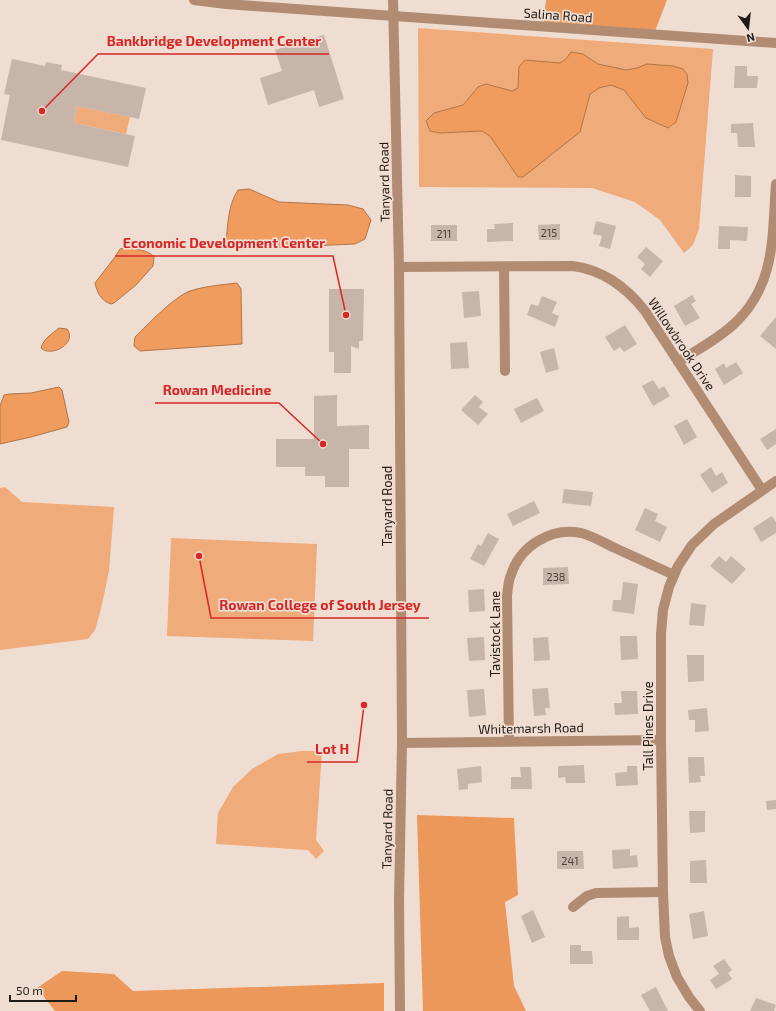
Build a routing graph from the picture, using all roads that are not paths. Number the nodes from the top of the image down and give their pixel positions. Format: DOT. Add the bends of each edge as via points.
graph roads {
  1 [pos="194,0"];
  2 [pos="393,0"];
  3 [pos="393,15"];
  4 [pos="776,43"];
  5 [pos="776,184"];
  6 [pos="399,267"];
  7 [pos="504,267"];
  8 [pos="678,362"];
  9 [pos="504,371"];
  10 [pos="776,481"];
  11 [pos="762,490"];
  12 [pos="674,575"];
  13 [pos="661,740"];
  14 [pos="509,741"];
  15 [pos="402,743"];
  16 [pos="663,892"];
  17 [pos="573,907"];
  18 [pos="400,1011"];
  19 [pos="700,1011"];
  1 -- 3 [label="street, Salina Road"];
  2 -- 3 [label="street, Tanyard Road"];
  3 -- 4 [label="street, Salina Road"];
  3 -- 6 [label="street, Tanyard Road"];
  5 -- 8 [label="street" via="768,269 753,303 728,329"];
  6 -- 7 [label="street, Willowbrook Drive"];
  6 -- 15 [label="street, Tanyard Road"];
  7 -- 8 [label="street, Willowbrook Drive" via="581,267 619,284 645,311"];
  7 -- 9 [label="street"];
  8 -- 11 [label="street, Willowbrook Drive"];
  10 -- 11 [label="street, Tall Pines Drive"];
  11 -- 12 [label="street, Tall Pines Drive" via="702,534 684,556"];
  12 -- 13 [label="street, Tall Pines Drive" via="665,599 662,622"];
  12 -- 14 [label="street, Tavistock Lane" via="581,533 553,534 540,540 522,554 509,581"];
  13 -- 14 [label="street, Whitemarsh Road"];
  13 -- 16 [label="street, Tall Pines Drive"];
  14 -- 15 [label="street, Whitemarsh Road"];
  15 -- 18 [label="street, Tanyard Road"];
  16 -- 17 [label="street" via="596,893 587,896"];
  16 -- 19 [label="street, Tall Pines Drive" via="669,956 683,988"];
}
